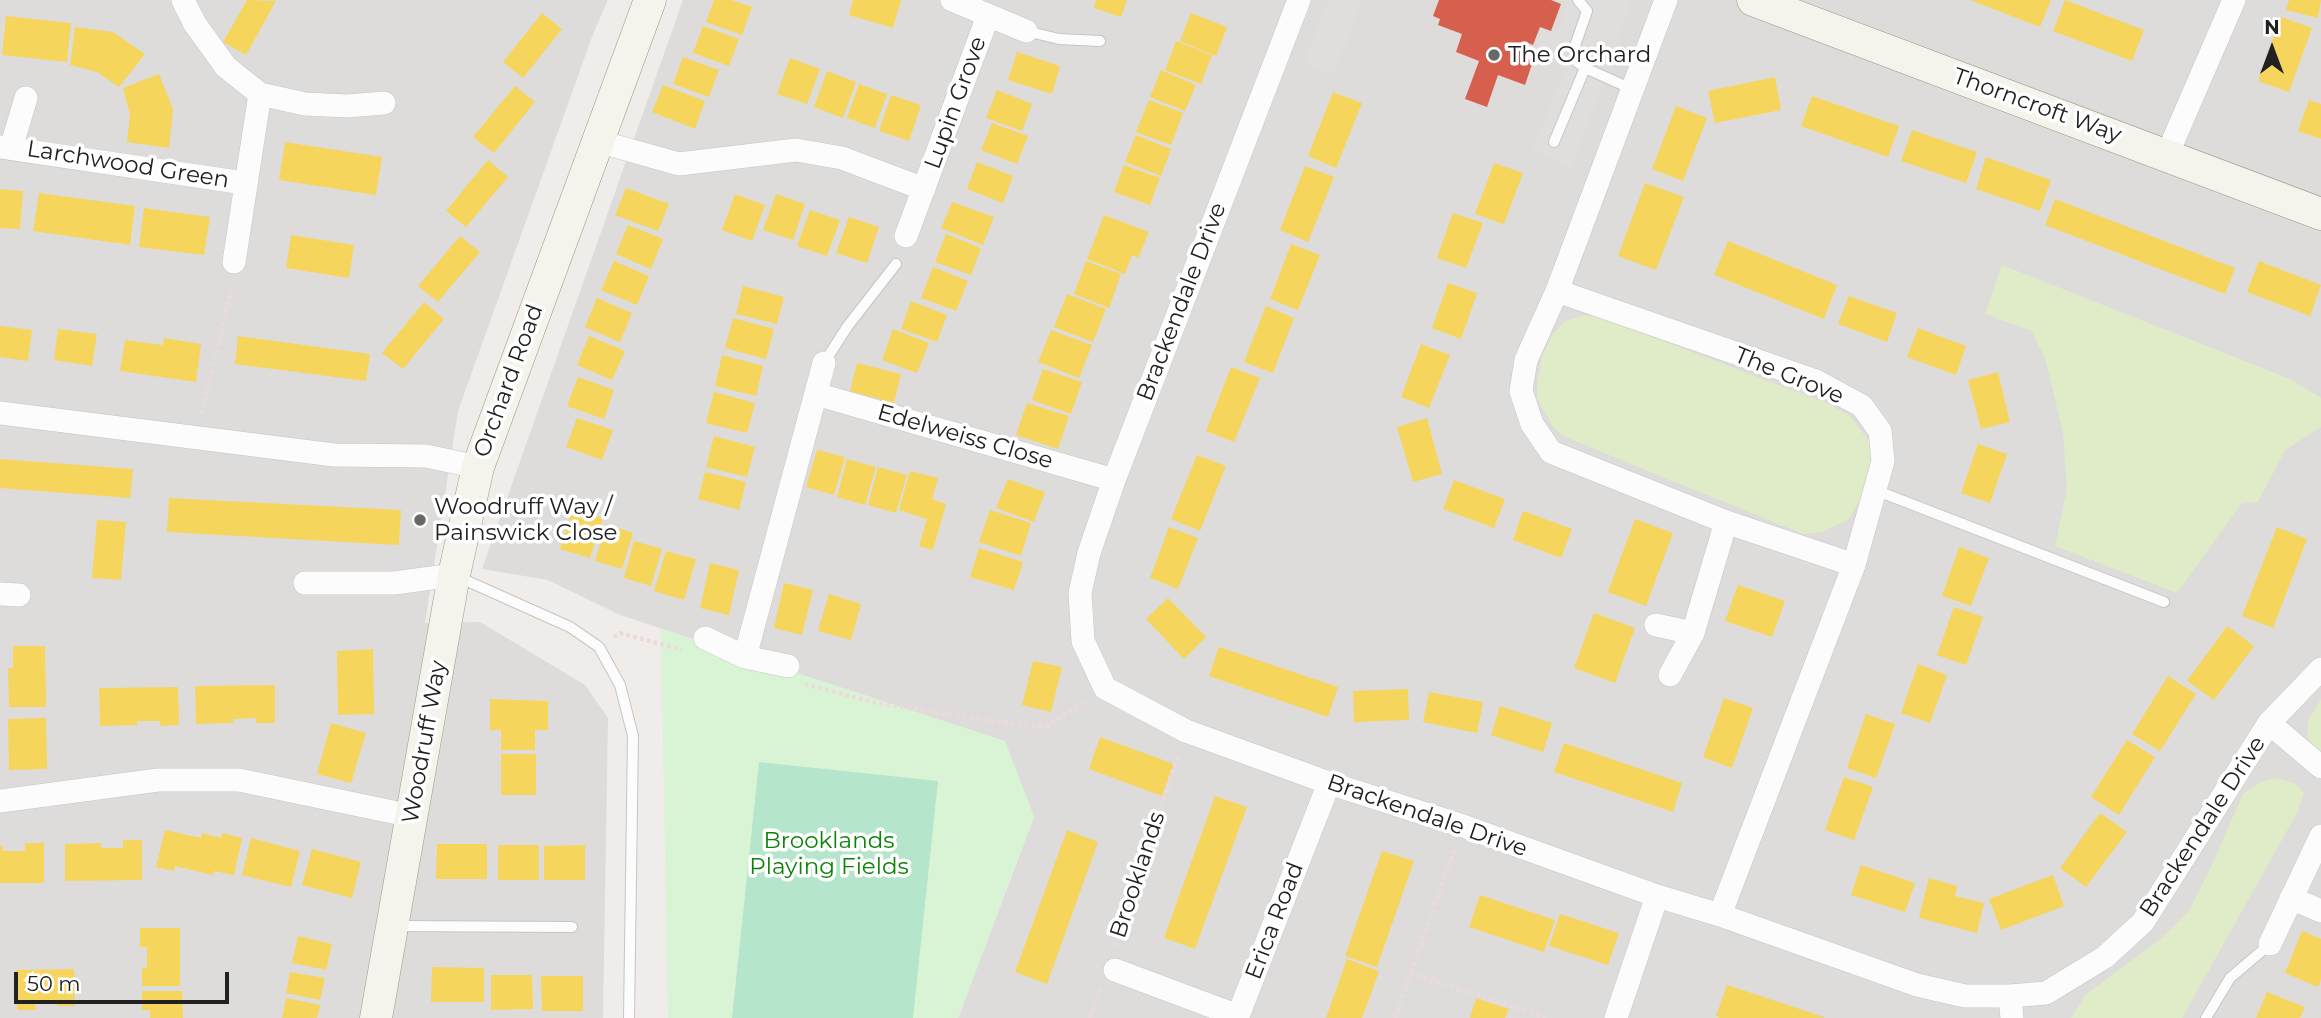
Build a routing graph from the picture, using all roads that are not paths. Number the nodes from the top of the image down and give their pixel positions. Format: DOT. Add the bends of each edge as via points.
graph roads {
  1 [pos="183,0"];
  2 [pos="650,0"];
  3 [pos="952,0"];
  4 [pos="1299,0"];
  5 [pos="1577,0"];
  6 [pos="1666,0"];
  7 [pos="1753,0"];
  8 [pos="2234,0"];
  9 [pos="988,16"];
  10 [pos="1026,31"];
  11 [pos="1100,41"];
  12 [pos="1584,68"];
  13 [pos="1632,89"];
  14 [pos="260,94"];
  15 [pos="26,97"];
  16 [pos="384,103"];
  17 [pos="597,141"];
  18 [pos="1554,142"];
  19 [pos="6,147"];
  20 [pos="2167,155"];
  21 [pos="244,183"];
  22 [pos="923,189"];
  23 [pos="2321,214"];
  24 [pos="906,236"];
  25 [pos="234,262"];
  26 [pos="896,264"];
  27 [pos="1557,291"];
  28 [pos="824,363"];
  29 [pos="816,394"];
  30 [pos="0,413"];
  31 [pos="478,467"];
  32 [pos="1114,480"];
  33 [pos="1875,490"];
  34 [pos="1726,523"];
  35 [pos="1854,565"];
  36 [pos="454,575"];
  37 [pos="305,583"];
  38 [pos="2164,602"];
  39 [pos="1656,625"];
  40 [pos="1693,633"];
  41 [pos="695,644"];
  42 [pos="745,657"];
  43 [pos="2321,669"];
  44 [pos="795,674"];
  45 [pos="1670,676"];
  46 [pos="2269,723"];
  47 [pos="2321,767"];
  48 [pos="1329,783"];
  49 [pos="0,801"];
  50 [pos="412,816"];
  51 [pos="2321,836"];
  52 [pos="1657,896"];
  53 [pos="2291,898"];
  54 [pos="2321,911"];
  55 [pos="1720,915"];
  56 [pos="392,926"];
  57 [pos="572,927"];
  58 [pos="2270,944"];
  59 [pos="1110,968"];
  60 [pos="2011,1007"];
  61 [pos="376,1018"];
  62 [pos="629,1018"];
  63 [pos="1616,1018"];
  64 [pos="2206,1018"];
  1 -- 14 [label="street" via="226,67"];
  2 -- 17 [label="street, Orchard Road"];
  3 -- 9 [label="street, Lupin Grove"];
  4 -- 32 [label="street, Brackendale Drive"];
  5 -- 12 [label="lane" via="1587,11 1575,46 1576,61"];
  6 -- 13 [label="street"];
  7 -- 20 [label="street, Thorncroft Way"];
  8 -- 20 [label="street"];
  9 -- 10 [label="street, Lupin Grove"];
  9 -- 22 [label="street, Lupin Grove"];
  10 -- 11 [label="lane" via="1059,39"];
  12 -- 13 [label="lane"];
  12 -- 18 [label="lane"];
  13 -- 27 [label="street"];
  14 -- 16 [label="street" via="305,104"];
  14 -- 21 [label="street, Larchwood Green"];
  15 -- 19 [label="street, Larchwood Green"];
  17 -- 22 [label="street, Lupin Grove" via="679,164 796,150 842,158"];
  17 -- 31 [label="street, Orchard Road"];
  19 -- 21 [label="street, Larchwood Green"];
  20 -- 23 [label="street, Thorncroft Way"];
  21 -- 25 [label="street, Larchwood Green"];
  22 -- 24 [label="street, Lupin Grove"];
  26 -- 28 [label="lane"];
  27 -- 33 [label="street, The Grove" via="1816,382 1862,406 1880,431 1883,461"];
  27 -- 34 [label="street" via="1526,360 1521,391 1532,424 1551,452"];
  28 -- 29 [label="street"];
  29 -- 32 [label="street, Edelweiss Close"];
  29 -- 42 [label="street"];
  30 -- 31 [label="street, Orchard Road" via="334,455 426,456"];
  31 -- 36 [label="street, Woodruff Way"];
  32 -- 48 [label="street, Brackendale Drive" via="1080,593 1083,641 1105,688 1186,731"];
  33 -- 35 [label="street, The Grove"];
  33 -- 38 [label="lane"];
  34 -- 35 [label="street"];
  34 -- 40 [label="street"];
  35 -- 55 [label="street, The Grove"];
  36 -- 37 [label="street" via="394,583"];
  36 -- 50 [label="street, Woodruff Way"];
  36 -- 62 [label="lane" via="570,627 599,647 620,685 633,736"];
  39 -- 40 [label="street"];
  40 -- 45 [label="street"];
  41 -- 42 [label="street"];
  42 -- 44 [label="street"];
  43 -- 46 [label="street, Brackendale Drive"];
  46 -- 47 [label="street"];
  46 -- 60 [label="street, Brackendale Drive" via="2143,922 2105,957 2046,993"];
  48 -- 52 [label="street, Brackendale Drive"];
  48 -- 59 [label="street, Erica Road" via="1238,1016"];
  49 -- 50 [label="street" via="158,780 239,780"];
  50 -- 56 [label="street, Woodruff Way"];
  51 -- 53 [label="street"];
  52 -- 55 [label="street, Brackendale Drive"];
  52 -- 63 [label="street"];
  53 -- 54 [label="street"];
  53 -- 58 [label="street"];
  55 -- 60 [label="street, Brackendale Drive" via="1917,985"];
  56 -- 57 [label="lane"];
  56 -- 61 [label="street, Woodruff Way"];
  58 -- 64 [label="lane" via="2230,978"];
}
